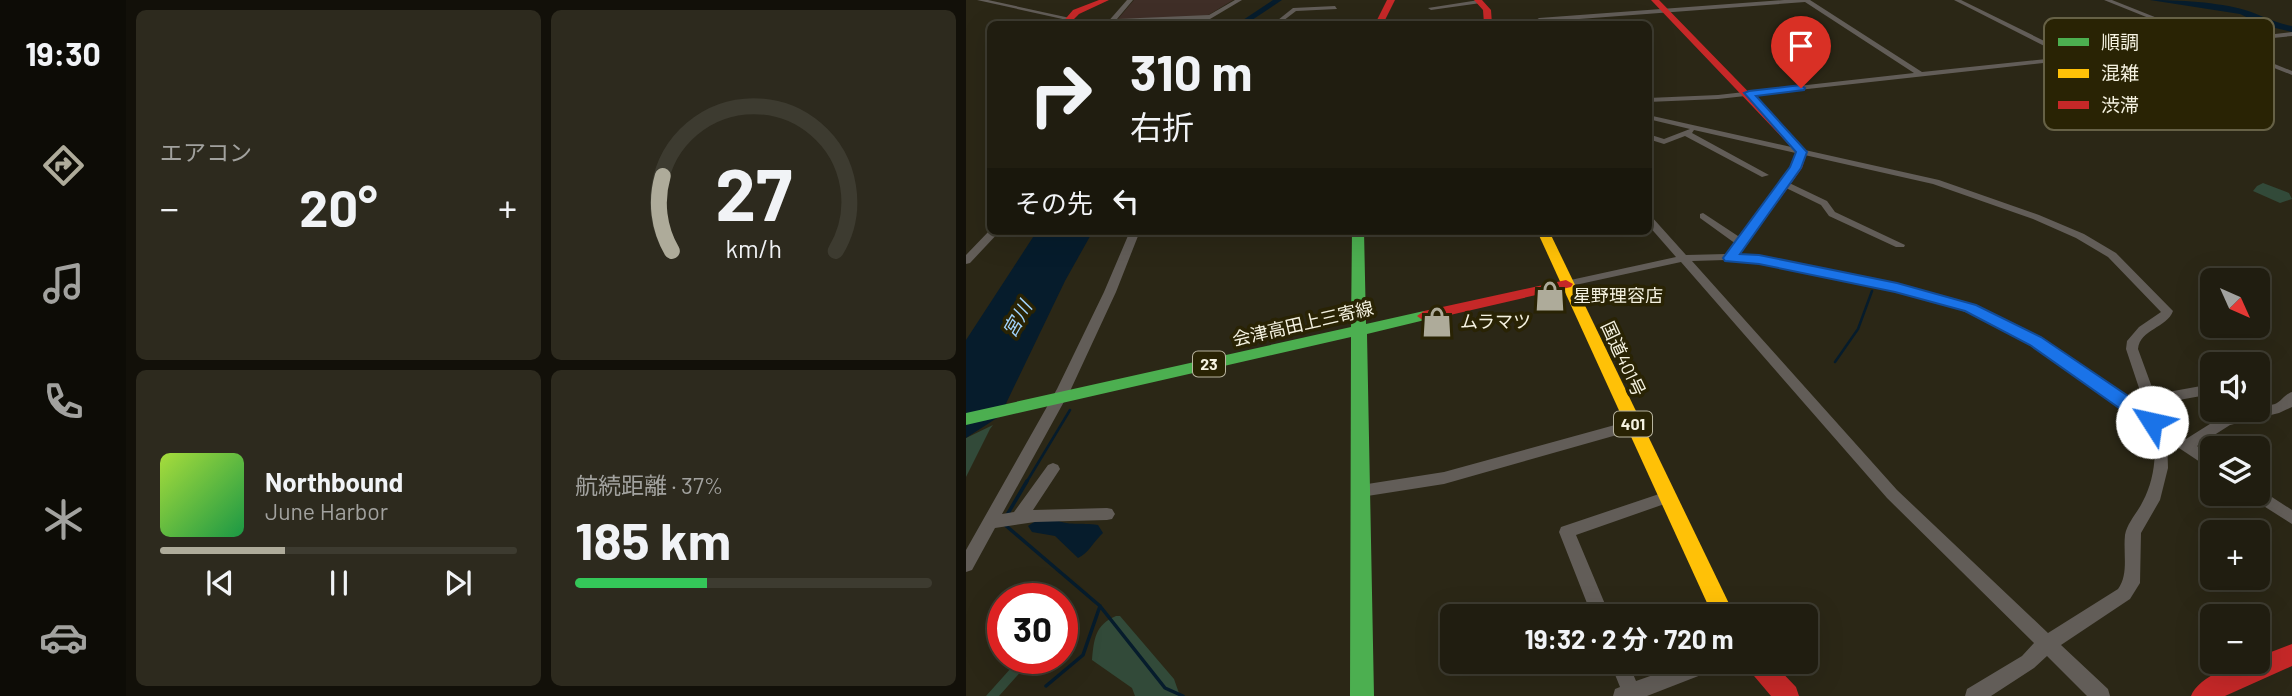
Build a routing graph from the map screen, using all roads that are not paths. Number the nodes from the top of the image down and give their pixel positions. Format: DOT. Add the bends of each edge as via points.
graph roads {
  1 [pos="979,0"];
  2 [pos="1105,0"];
  3 [pos="1130,0"];
  4 [pos="1239,0"];
  5 [pos="1391,0"];
  6 [pos="1806,0"];
  7 [pos="1958,0"];
  8 [pos="2107,0"];
  9 [pos="1479,1"];
  10 [pos="1430,5"];
  11 [pos="1661,6"];
  12 [pos="1335,8"];
  13 [pos="1211,17"];
  14 [pos="2152,18"];
  15 [pos="1539,20"];
  16 [pos="1062,21"];
  17 [pos="1067,21"];
  18 [pos="1113,21"];
  19 [pos="1144,21"];
  20 [pos="1204,21"];
  21 [pos="1280,21"];
  22 [pos="1380,21"];
  23 [pos="1488,21"];
  24 [pos="2292,34"];
  25 [pos="2274,36"];
  26 [pos="2044,43"];
  27 [pos="2044,61"];
  28 [pos="2274,66"];
  29 [pos="2292,73"];
  30 [pos="1920,74"];
  31 [pos="1749,93"];
  32 [pos="1652,100"];
  33 [pos="1652,118"];
  34 [pos="1666,121"];
  35 [pos="1652,126"];
  36 [pos="1698,128"];
  37 [pos="1685,133"];
  38 [pos="1652,138"];
  39 [pos="1802,152"];
  40 [pos="1765,174"];
  41 [pos="1783,183"];
  42 [pos="1703,216"];
  43 [pos="1652,222"];
  44 [pos="991,235"];
  45 [pos="1133,235"];
  46 [pos="1358,235"];
  47 [pos="1545,235"];
  48 [pos="1740,242"];
  49 [pos="1900,245"];
  50 [pos="1685,258"];
  51 [pos="1730,258"];
  52 [pos="966,261"];
  53 [pos="1566,284"];
  54 [pos="1359,331"];
  55 [pos="2200,391"];
  56 [pos="2148,394"];
  57 [pos="1059,397"];
  58 [pos="2292,397"];
  59 [pos="966,419"];
  60 [pos="2152,422"];
  61 [pos="1633,425"];
  62 [pos="2186,446"];
  63 [pos="2200,456"];
  64 [pos="1053,469"];
  65 [pos="1362,491"];
  66 [pos="1668,498"];
  67 [pos="2270,504"];
  68 [pos="1107,513"];
  69 [pos="1019,518"];
  70 [pos="2292,519"];
  71 [pos="991,522"];
  72 [pos="966,565"];
  73 [pos="1596,604"];
  74 [pos="1718,604"];
  75 [pos="2046,644"];
  76 [pos="2292,655"];
  77 [pos="1622,674"];
  78 [pos="1681,674"];
  79 [pos="1767,674"];
  80 [pos="1627,694"];
  81 [pos="1362,696"];
  82 [pos="1787,696"];
  83 [pos="1974,696"];
  84 [pos="2101,696"];
  85 [pos="2203,696"];
  1 -- 16 [label="street"];
  2 -- 17 [label="main road" via="1077,11"];
  3 -- 18 [label="street"];
  4 -- 13 [label="street"];
  5 -- 22 [label="main road"];
  6 -- 11 [label="street"];
  6 -- 30 [label="street"];
  7 -- 26 [label="street"];
  8 -- 14 [label="street"];
  9 -- 10 [label="street"];
  9 -- 23 [label="main road" via="1487,10"];
  11 -- 15 [label="street"];
  11 -- 31 [label="main road"];
  12 -- 21 [label="street" via="1295,9"];
  13 -- 19 [label="street"];
  13 -- 20 [label="street"];
  24 -- 25 [label="street"];
  27 -- 30 [label="street"];
  28 -- 29 [label="street"];
  30 -- 31 [label="street"];
  31 -- 32 [label="street"];
  31 -- 39 [label="main road"];
  33 -- 34 [label="street"];
  34 -- 35 [label="street"];
  34 -- 36 [label="street"];
  36 -- 37 [label="street"];
  36 -- 39 [label="street"];
  37 -- 38 [label="street" via="1664,142"];
  37 -- 40 [label="street"];
  39 -- 41 [label="main road"];
  39 -- 56 [label="street" via="1936,182 2067,230 2112,255 2167,311 2133,341"];
  41 -- 48 [label="main road"];
  41 -- 49 [label="street" via="1824,203 1832,214"];
  42 -- 48 [label="street"];
  43 -- 50 [label="street"];
  44 -- 52 [label="street"];
  45 -- 57 [label="street"];
  46 -- 54 [label="main road"];
  47 -- 53 [label="main road, 国道401号 / 401"];
  48 -- 51 [label="main road"];
  50 -- 51 [label="street"];
  50 -- 53 [label="street"];
  50 -- 75 [label="street" via="1892,494"];
  51 -- 60 [label="street" via="1897,288 1970,308 2035,341"];
  53 -- 54 [label="main road, 会津高田上三寄線 / 23"];
  53 -- 61 [label="main road, 国道401号 / 401"];
  54 -- 57 [label="main road, 会津高田上三寄線 / 23"];
  54 -- 65 [label="main road"];
  55 -- 56 [label="street" via="2168,397"];
  56 -- 60 [label="street"];
  57 -- 59 [label="main road, 会津高田上三寄線 / 23"];
  57 -- 71 [label="street"];
  58 -- 62 [label="street" via="2279,408 2226,421"];
  60 -- 62 [label="street"];
  60 -- 75 [label="street" via="2160,434 2161,468 2152,500 2133,532 2132,583 2124,594"];
  61 -- 65 [label="street" via="1444,478"];
  61 -- 66 [label="main road, 国道401号 / 401"];
  62 -- 63 [label="street"];
  64 -- 69 [label="street"];
  65 -- 81 [label="main road"];
  66 -- 73 [label="street" via="1567,532"];
  66 -- 74 [label="main road, 国道401号 / 401"];
  67 -- 70 [label="street"];
  68 -- 69 [label="street"];
  69 -- 71 [label="street"];
  71 -- 72 [label="street"];
  75 -- 83 [label="street" via="2028,663"];
  75 -- 84 [label="street"];
  76 -- 85 [label="main road" via="2227,681"];
  77 -- 80 [label="street"];
  78 -- 80 [label="street"];
  79 -- 82 [label="main road"];
}
